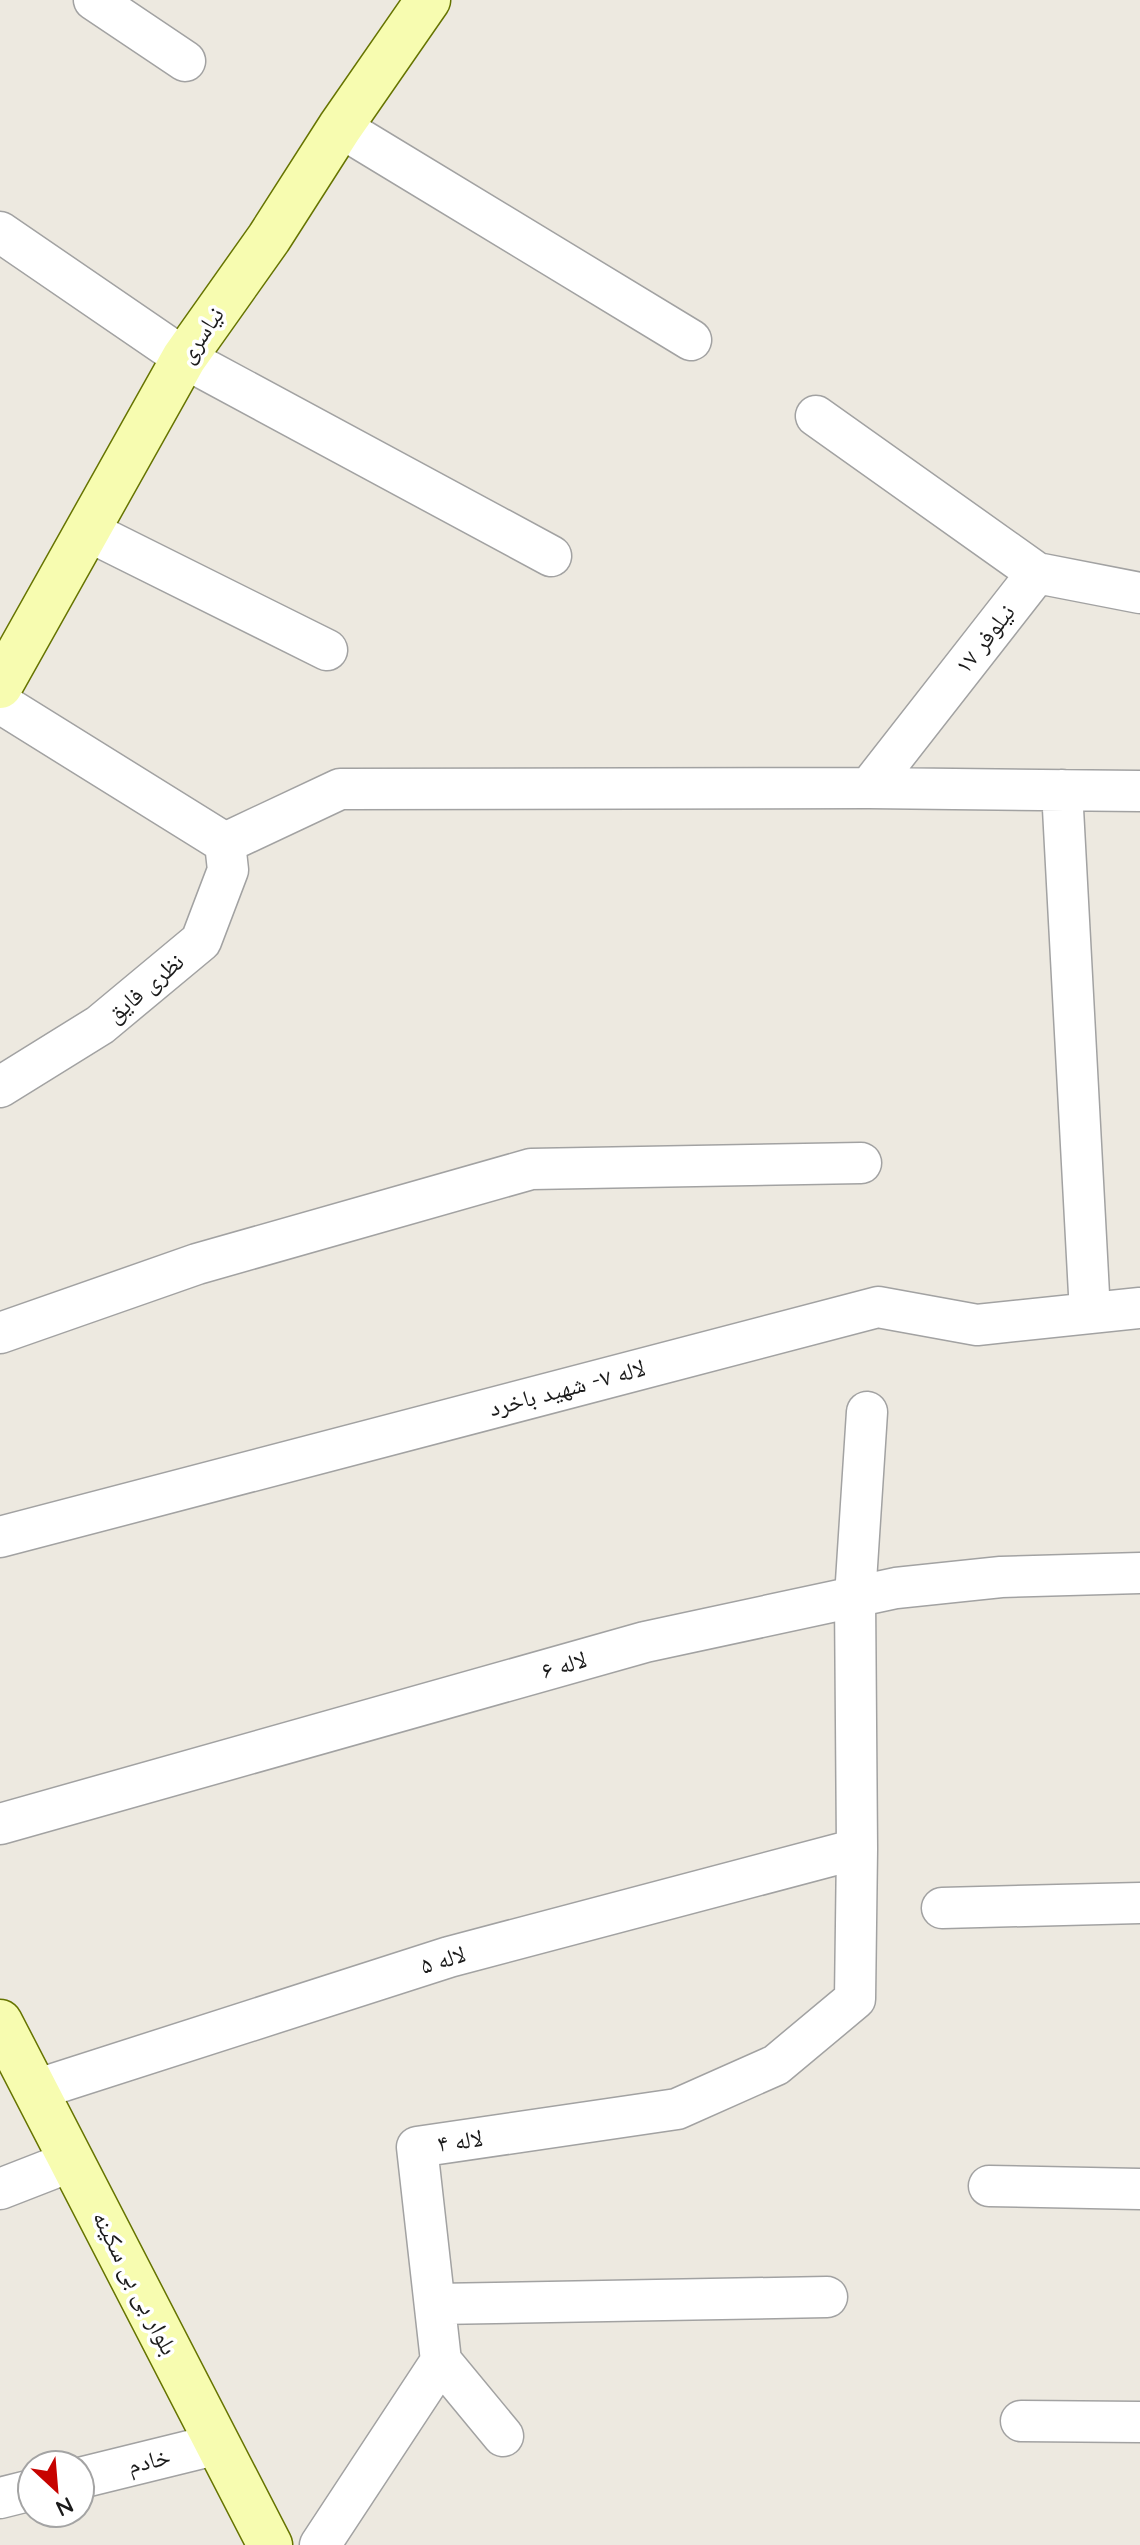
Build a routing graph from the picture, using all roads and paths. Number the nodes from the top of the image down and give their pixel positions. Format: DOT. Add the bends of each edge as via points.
graph roads {
  1 [pos="94,0"];
  2 [pos="428,0"];
  3 [pos="185,61"];
  4 [pos="340,127"];
  5 [pos="0,232"];
  6 [pos="691,340"];
  7 [pos="184,358"];
  8 [pos="816,416"];
  9 [pos="88,531"];
  10 [pos="551,556"];
  11 [pos="1037,573"];
  12 [pos="1140,593"];
  13 [pos="327,650"];
  14 [pos="0,686"];
  15 [pos="0,703"];
  16 [pos="869,788"];
  17 [pos="1062,790"];
  18 [pos="1140,791"];
  19 [pos="225,843"];
  20 [pos="0,1087"];
  21 [pos="861,1163"];
  22 [pos="1140,1308"];
  23 [pos="1090,1313"];
  24 [pos="0,1333"];
  25 [pos="867,1412"];
  26 [pos="0,1537"];
  27 [pos="1140,1573"];
  28 [pos="855,1597"];
  29 [pos="0,1824"];
  30 [pos="857,1849"];
  31 [pos="1140,1903"];
  32 [pos="942,1908"];
  33 [pos="0,2022"];
  34 [pos="35,2090"];
  35 [pos="72,2161"];
  36 [pos="989,2186"];
  37 [pos="0,2189"];
  38 [pos="1140,2189"];
  39 [pos="827,2297"];
  40 [pos="436,2304"];
  41 [pos="441,2361"];
  42 [pos="1021,2421"];
  43 [pos="1140,2422"];
  44 [pos="503,2436"];
  45 [pos="218,2444"];
  46 [pos="96,2474"];
  47 [pos="270,2545"];
  48 [pos="320,2545"];
  1 -- 3 [label="street"];
  2 -- 4 [label="street, نیاسری"];
  4 -- 6 [label="street"];
  4 -- 7 [label="street, نیاسری"];
  5 -- 7 [label="street"];
  7 -- 9 [label="street, نیاسری"];
  7 -- 10 [label="street"];
  8 -- 11 [label="street"];
  9 -- 13 [label="street"];
  9 -- 14 [label="street, نیاسری"];
  11 -- 12 [label="street"];
  11 -- 16 [label="street, نیلوفر ۱۷"];
  15 -- 19 [label="street"];
  16 -- 17 [label="street"];
  16 -- 19 [label="street" via="340,789"];
  17 -- 18 [label="street"];
  17 -- 23 [label="street"];
  19 -- 20 [label="street, نظری فایق" via="228,870 201,941 100,1025"];
  21 -- 24 [label="street" via="531,1169 197,1264"];
  22 -- 23 [label="street, لاله ۷- شهید باخرد"];
  23 -- 26 [label="street, لاله ۷- شهید باخرد" via="977,1325 878,1307"];
  25 -- 28 [label="street"];
  27 -- 28 [label="street, لاله ۶" via="1001,1577"];
  28 -- 29 [label="street, لاله ۶" via="645,1642"];
  28 -- 30 [label="street"];
  30 -- 34 [label="street, لاله ۵" via="449,1957"];
  30 -- 40 [label="street, لاله ۴" via="855,1999 776,2065 677,2109 417,2147"];
  31 -- 32 [label="street"];
  33 -- 34 [label="street, بلوار بی بی سکینه"];
  34 -- 35 [label="street, بلوار بی بی سکینه"];
  35 -- 37 [label="street"];
  35 -- 45 [label="street, بلوار بی بی سکینه"];
  36 -- 38 [label="street"];
  39 -- 40 [label="street"];
  40 -- 41 [label="street, لاله ۴"];
  41 -- 44 [label="street"];
  41 -- 48 [label="street"];
  42 -- 43 [label="street"];
  45 -- 46 [label="street, خادم"];
  45 -- 47 [label="street, بلوار بی بی سکینه"];
}
